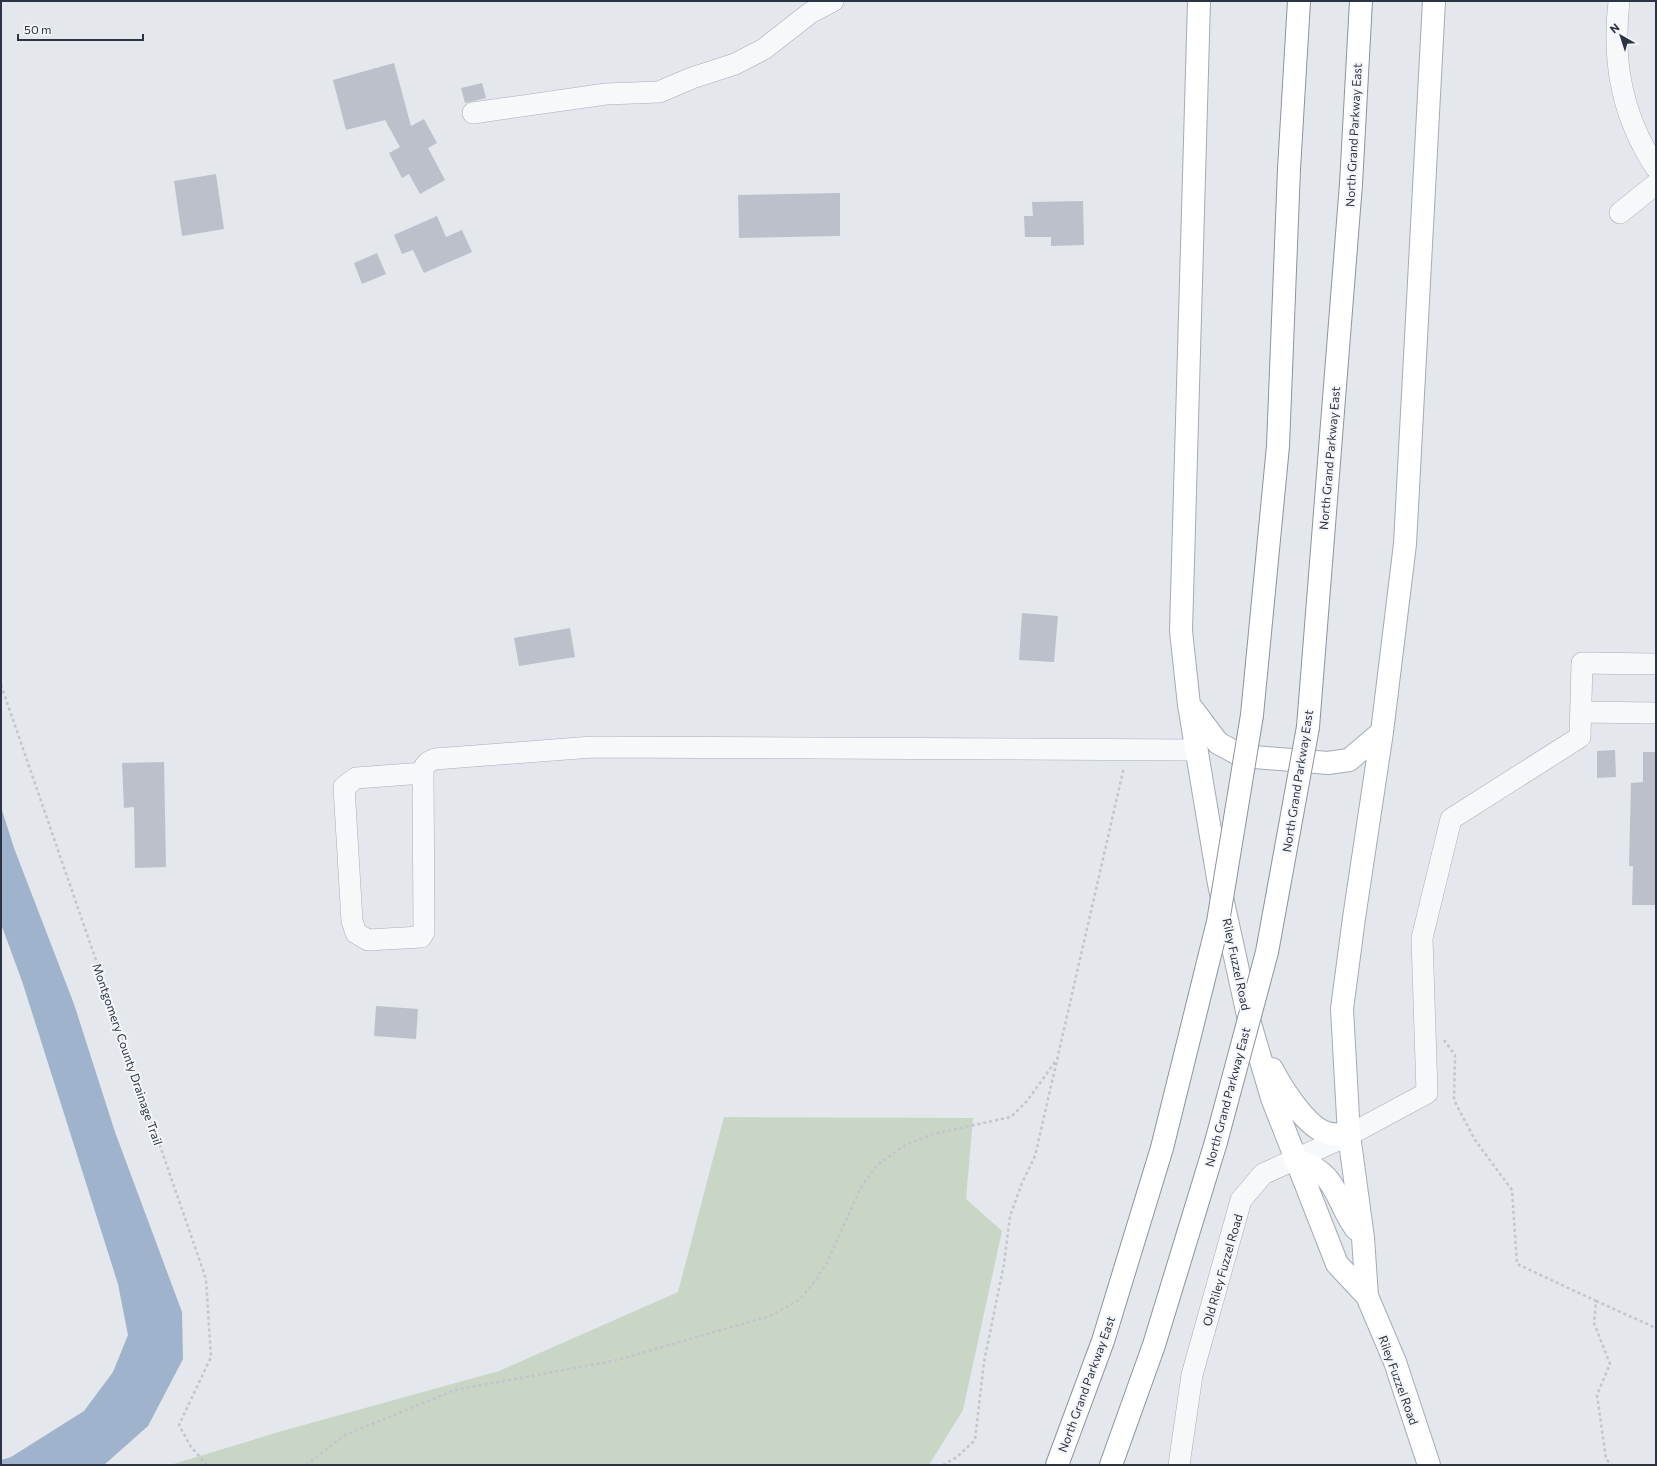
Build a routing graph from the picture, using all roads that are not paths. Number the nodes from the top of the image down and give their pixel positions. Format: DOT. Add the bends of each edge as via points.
graph roads {
  1 [pos="833,1"];
  2 [pos="1199,1"];
  3 [pos="1299,1"];
  4 [pos="1361,1"];
  5 [pos="1367,1"];
  6 [pos="1434,1"];
  7 [pos="1619,1"];
  8 [pos="1358,49"];
  9 [pos="473,114"];
  10 [pos="1656,168"];
  11 [pos="1656,184"];
  12 [pos="1620,213"];
  13 [pos="1656,664"];
  14 [pos="1189,705"];
  15 [pos="1582,712"];
  16 [pos="1656,712"];
  17 [pos="1382,732"];
  18 [pos="1197,750"];
  19 [pos="423,773"];
  20 [pos="1253,1035"];
  21 [pos="1349,1136"];
  22 [pos="1295,1159"];
  23 [pos="1363,1238"];
  24 [pos="1367,1296"];
  25 [pos="1057,1465"];
  26 [pos="1111,1465"];
  27 [pos="1179,1465"];
  28 [pos="1429,1465"];
  1 -- 9 [label="street" via="810,14 764,49 741,61 658,92 606,94"];
  2 -- 14 [label="main road" via="1182,631"];
  3 -- 25 [label="main road, North Grand Parkway East, bridge" via="1278,446 1252,716 1218,922 1162,1148 1103,1341"];
  4 -- 8 [label="main road, North Grand Parkway East"];
  5 -- 8 [label="main road"];
  6 -- 17 [label="main road" via="1405,544"];
  7 -- 10 [label="street" via="1617,48 1621,89 1631,121"];
  8 -- 26 [label="main road, North Grand Parkway East, bridge" via="1351,184 1308,727 1267,952 1216,1142 1154,1346"];
  11 -- 12 [label="street"];
  13 -- 15 [label="street" via="1582,663"];
  14 -- 17 [label="main road" via="1218,742 1242,756 1328,763 1349,760"];
  14 -- 18 [label="main road, Riley Fuzzel Road"];
  15 -- 16 [label="street"];
  15 -- 21 [label="street, Old Riley Fuzzel Road" via="1580,737 1451,819 1422,938 1428,1093"];
  17 -- 21 [label="main road, Riley Fuzzel Road" via="1342,1009"];
  18 -- 19 [label="street" via="592,747 435,760 424,767"];
  18 -- 20 [label="main road, Riley Fuzzel Road" via="1219,884"];
  19 -- 19 [label="street" via="424,932 421,937 368,940 356,933 352,921 344,787 356,778"];
  20 -- 21 [label="main road" via="1291,1099 1310,1122 1326,1133"];
  20 -- 22 [label="main road, Riley Fuzzel Road" via="1272,1098"];
  21 -- 22 [label="street, Old Riley Fuzzel Road"];
  21 -- 23 [label="main road, Riley Fuzzel Road"];
  22 -- 23 [label="main road" via="1312,1164 1325,1175"];
  22 -- 24 [label="main road, Riley Fuzzel Road" via="1337,1264"];
  22 -- 27 [label="street, Old Riley Fuzzel Road" via="1263,1174 1241,1200 1192,1375"];
  23 -- 24 [label="main road, Riley Fuzzel Road"];
  24 -- 28 [label="main road, Riley Fuzzel Road" via="1395,1362"];
}
